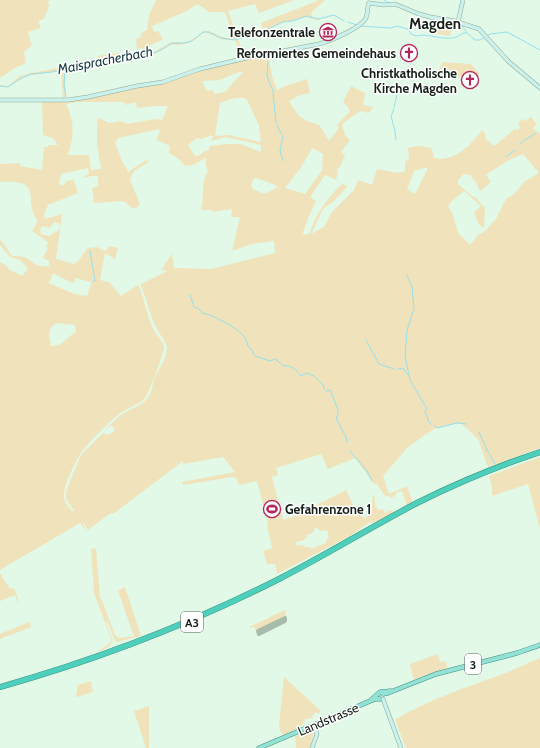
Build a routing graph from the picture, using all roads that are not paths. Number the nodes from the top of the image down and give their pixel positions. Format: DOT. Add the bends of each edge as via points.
graph roads {
  1 [pos="463,0"];
  2 [pos="368,2"];
  3 [pos="458,22"];
  4 [pos="540,88"];
  5 [pos="0,100"];
  6 [pos="540,453"];
  7 [pos="540,645"];
  8 [pos="0,688"];
  9 [pos="395,690"];
  10 [pos="382,697"];
  11 [pos="368,702"];
  12 [pos="315,725"];
  13 [pos="259,748"];
  14 [pos="312,748"];
  15 [pos="401,748"];
  1 -- 3 [label="main road"];
  2 -- 3 [label="main road" via="395,4 412,12"];
  2 -- 5 [label="main road" via="366,17 358,26 319,44 259,55 200,69 163,82 88,97 64,100"];
  3 -- 4 [label="main road" via="478,29 508,61"];
  6 -- 8 [label="highway, A3" via="459,484 419,503 279,579 198,617 93,658"];
  7 -- 9 [label="main road, 3" via="436,674"];
  9 -- 10 [label="main road, 3"];
  9 -- 11 [label="main road" via="382,691"];
  10 -- 11 [label="main road, Landstrasse / 3"];
  10 -- 15 [label="main road"];
  11 -- 12 [label="main road, Landstrasse / 3"];
  12 -- 13 [label="main road, Landstrasse / 3"];
  12 -- 14 [label="main road" via="317,734"];
}
